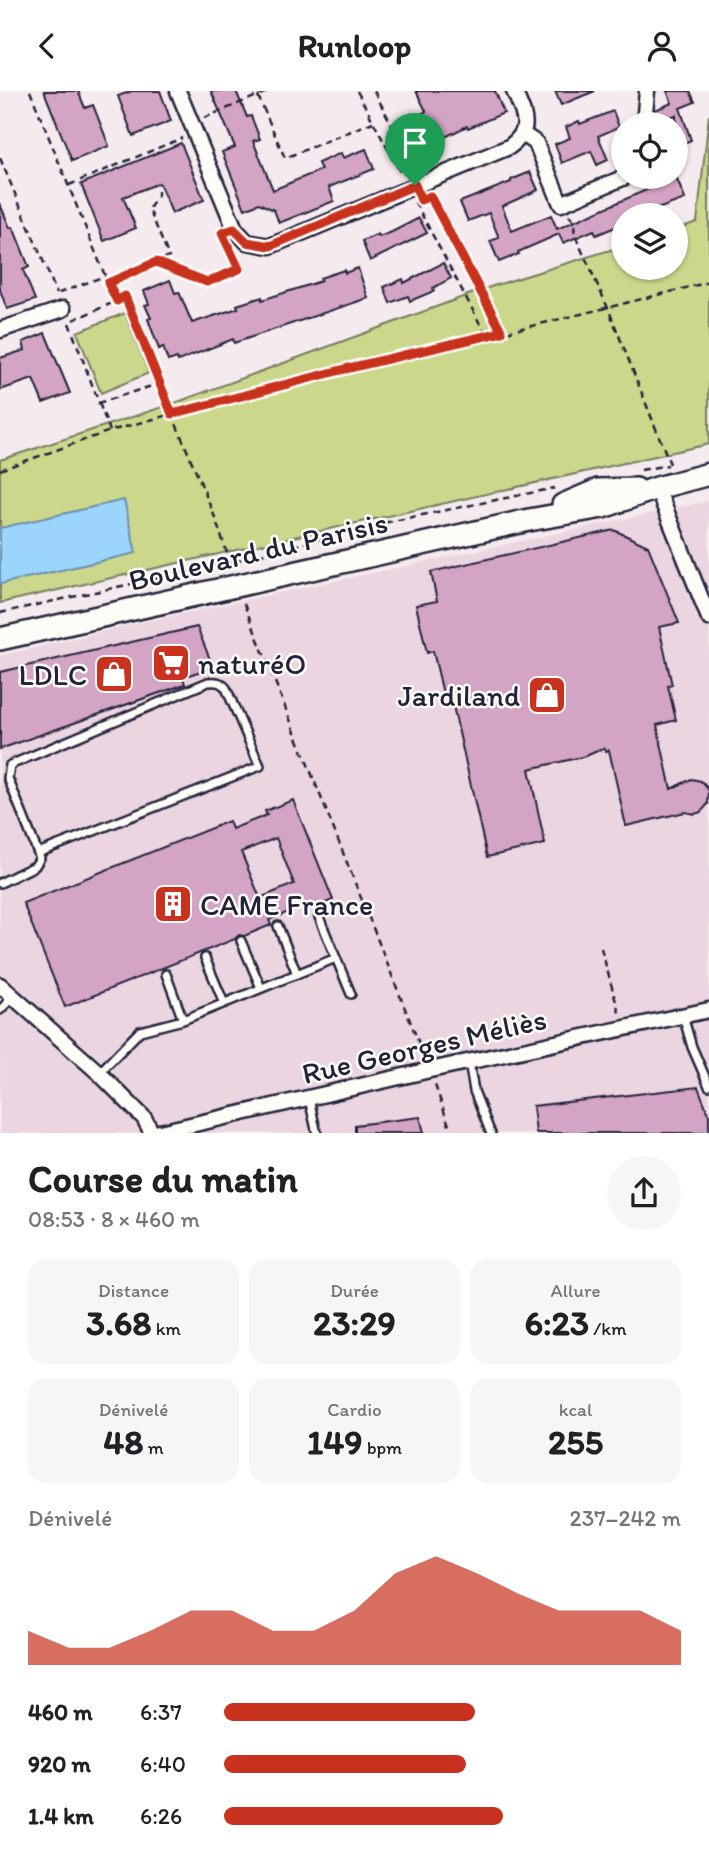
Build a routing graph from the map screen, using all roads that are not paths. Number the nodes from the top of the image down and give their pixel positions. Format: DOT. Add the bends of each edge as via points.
graph roads {
  1 [pos="178,91"];
  2 [pos="514,91"];
  3 [pos="646,91"];
  4 [pos="644,112"];
  5 [pos="523,134"];
  6 [pos="611,183"];
  7 [pos="63,309"];
  8 [pos="0,330"];
  9 [pos="709,474"];
  10 [pos="657,488"];
  11 [pos="709,618"];
  12 [pos="0,639"];
  13 [pos="38,853"];
  14 [pos="0,883"];
  15 [pos="319,917"];
  16 [pos="278,926"];
  17 [pos="241,941"];
  18 [pos="205,958"];
  19 [pos="336,958"];
  20 [pos="166,974"];
  21 [pos="297,974"];
  22 [pos="0,985"];
  23 [pos="261,988"];
  24 [pos="351,994"];
  25 [pos="13,997"];
  26 [pos="224,1003"];
  27 [pos="0,1010"];
  28 [pos="709,1010"];
  29 [pos="683,1016"];
  30 [pos="183,1020"];
  31 [pos="470,1062"];
  32 [pos="100,1073"];
  33 [pos="709,1086"];
  34 [pos="309,1099"];
  35 [pos="152,1133"];
  36 [pos="317,1133"];
  37 [pos="491,1133"];
  1 -- 5 [label="street" via="234,229 247,242 270,246 509,147"];
  2 -- 5 [label="street" via="526,119"];
  3 -- 4 [label="street"];
  5 -- 6 [label="street" via="536,143 561,204"];
  7 -- 8 [label="street"];
  9 -- 10 [label="street, Boulevard du Parisis"];
  10 -- 11 [label="street"];
  10 -- 12 [label="street, Boulevard du Parisis" via="603,507"];
  13 -- 13 [label="lane" via="260,766 226,688 217,681 208,682 10,765 8,778"];
  13 -- 14 [label="lane" via="35,866"];
  15 -- 19 [label="lane"];
  16 -- 21 [label="lane"];
  17 -- 23 [label="lane"];
  18 -- 26 [label="lane"];
  19 -- 21 [label="lane"];
  19 -- 24 [label="lane"];
  20 -- 30 [label="lane"];
  21 -- 23 [label="lane"];
  22 -- 25 [label="street"];
  23 -- 26 [label="lane"];
  25 -- 27 [label="lane"];
  25 -- 32 [label="street"];
  26 -- 30 [label="lane"];
  28 -- 29 [label="street, Rue Georges Méliès"];
  29 -- 31 [label="street, Rue Georges Méliès"];
  29 -- 33 [label="lane"];
  30 -- 32 [label="lane" via="140,1031"];
  31 -- 34 [label="street, Rue Georges Méliès"];
  31 -- 37 [label="lane" via="474,1091"];
  32 -- 35 [label="street" via="144,1118"];
  34 -- 35 [label="street, Rue Georges Méliès"];
  34 -- 36 [label="lane"];
}
